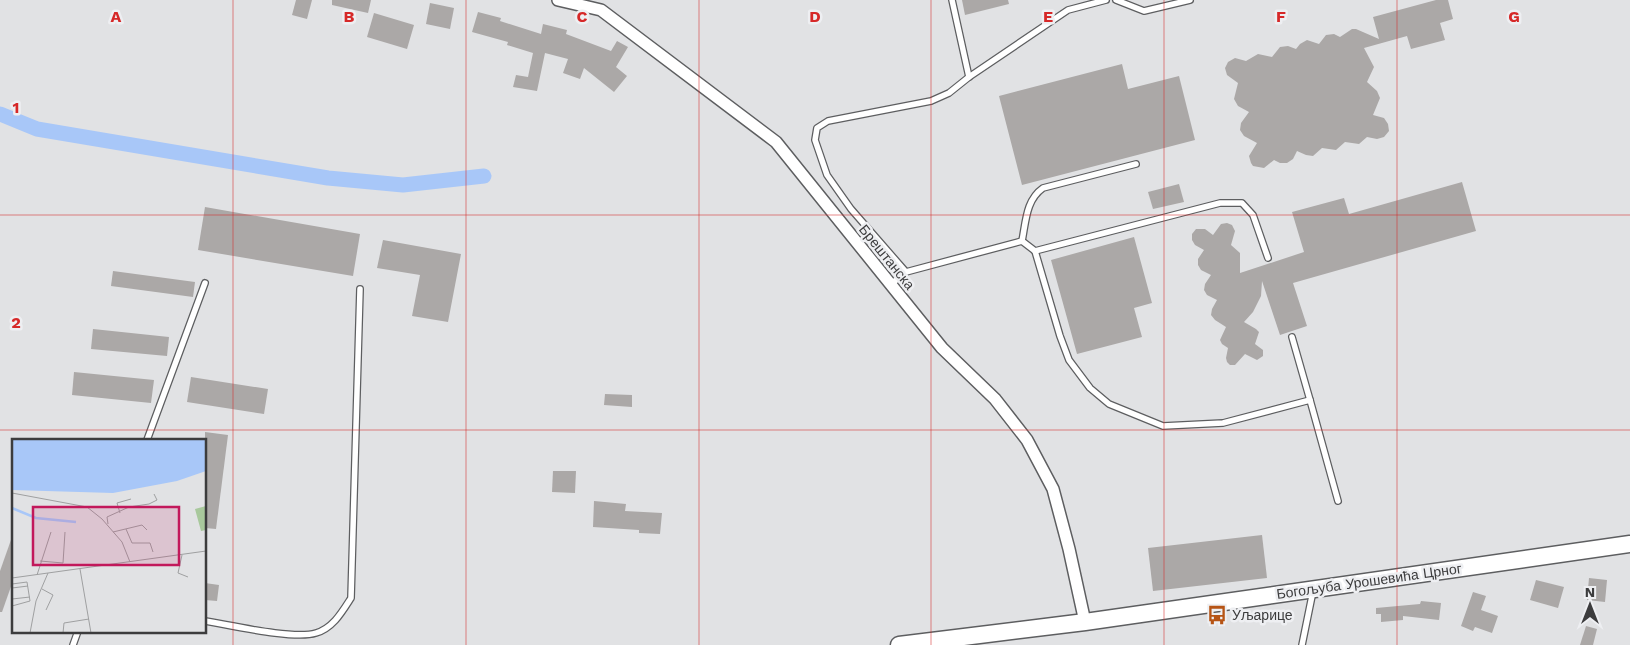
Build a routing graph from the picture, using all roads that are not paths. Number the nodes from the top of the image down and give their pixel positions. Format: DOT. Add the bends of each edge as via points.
graph roads {
  1 [pos="558,0"];
  2 [pos="952,0"];
  3 [pos="1106,0"];
  4 [pos="1116,0"];
  5 [pos="1190,0"];
  6 [pos="969,77"];
  7 [pos="1136,164"];
  8 [pos="1022,241"];
  9 [pos="1035,251"];
  10 [pos="1268,258"];
  11 [pos="906,272"];
  12 [pos="205,283"];
  13 [pos="890,285"];
  14 [pos="360,289"];
  15 [pos="1292,337"];
  16 [pos="1310,400"];
  17 [pos="147,439"];
  18 [pos="1338,501"];
  19 [pos="1630,544"];
  20 [pos="1314,589"];
  21 [pos="206,621"];
  22 [pos="1086,622"];
  23 [pos="78,632"];
  24 [pos="73,645"];
  25 [pos="899,645"];
  26 [pos="1302,645"];
  1 -- 13 [label="street, Брештанска" via="601,10 776,142"];
  2 -- 6 [label="lane"];
  3 -- 6 [label="lane" via="1068,10"];
  4 -- 5 [label="lane" via="1144,10"];
  6 -- 11 [label="lane" via="949,93 931,101 828,121 817,128 814,140 827,175 851,209"];
  7 -- 8 [label="lane" via="1043,188 1030,202"];
  8 -- 9 [label="lane"];
  8 -- 11 [label="lane"];
  9 -- 10 [label="lane" via="1220,203 1242,203 1254,215"];
  9 -- 16 [label="lane" via="1069,360 1090,388 1109,404 1163,426 1224,424"];
  11 -- 13 [label="lane"];
  12 -- 17 [label="lane"];
  13 -- 22 [label="street, Брештанска" via="942,348 995,399 1027,440 1053,489"];
  14 -- 21 [label="lane" via="351,598 334,622 316,633 294,635"];
  15 -- 16 [label="lane"];
  16 -- 18 [label="lane"];
  19 -- 20 [label="street, Богољуба Урошевића Црног"];
  20 -- 22 [label="street, Богољуба Урошевића Црног"];
  20 -- 26 [label="lane"];
  22 -- 25 [label="street, Богољуба Урошевића Црног"];
  23 -- 24 [label="lane"];
}
